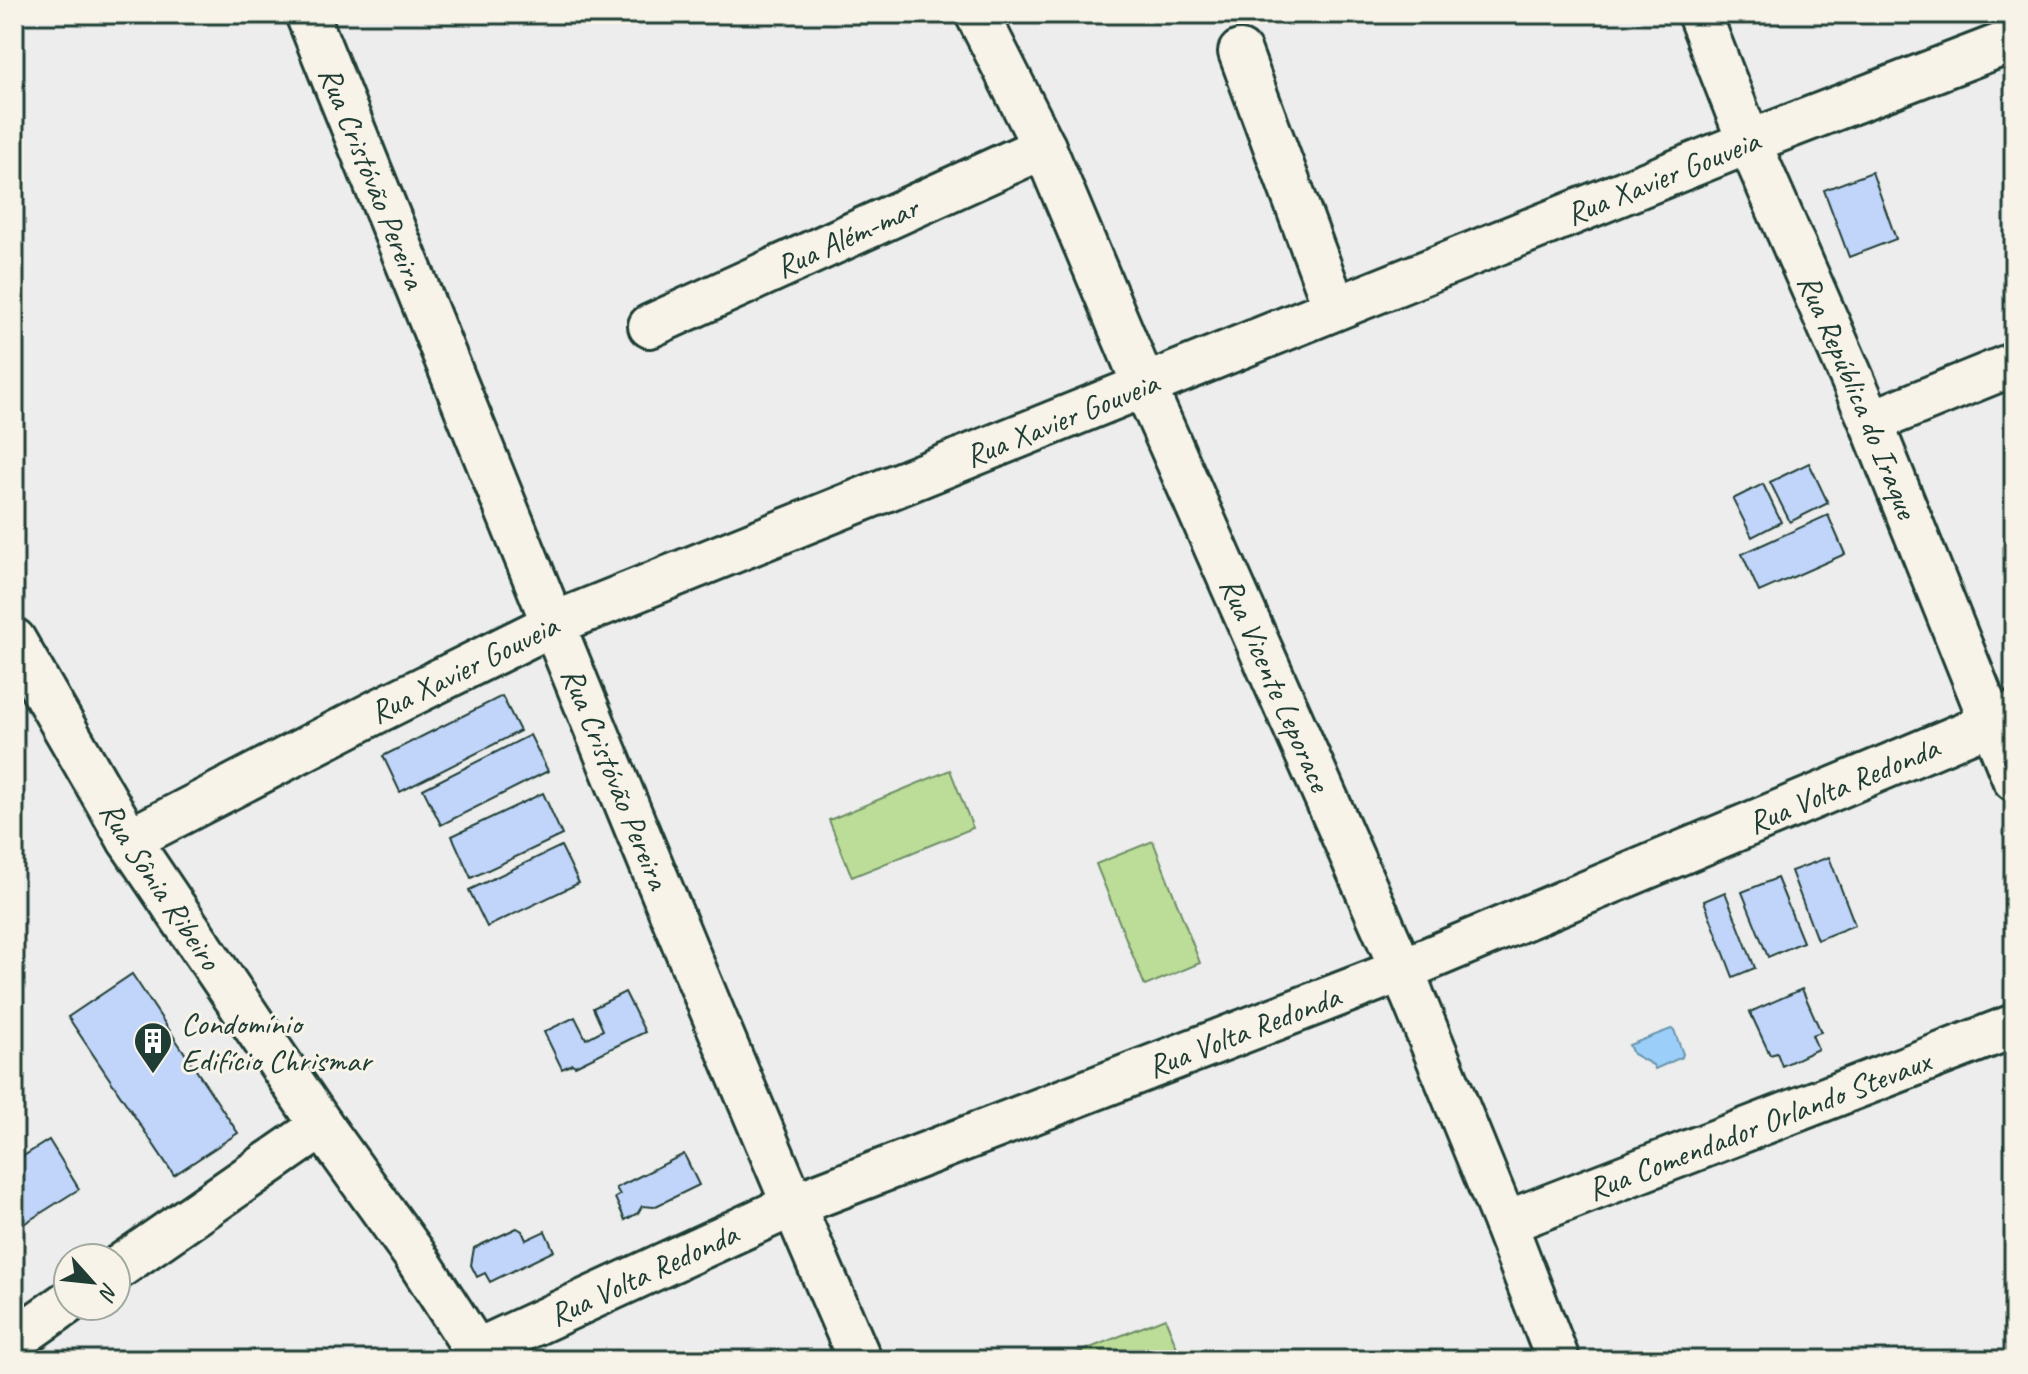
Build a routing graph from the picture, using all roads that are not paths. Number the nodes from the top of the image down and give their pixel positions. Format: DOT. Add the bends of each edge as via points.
graph roads {
  1 [pos="307,14"];
  2 [pos="977,14"];
  3 [pos="1699,14"];
  4 [pos="2014,40"];
  5 [pos="1240,52"];
  6 [pos="1749,142"];
  7 [pos="1044,147"];
  8 [pos="1335,308"];
  9 [pos="650,326"];
  10 [pos="2014,364"];
  11 [pos="1144,385"];
  12 [pos="1871,422"];
  13 [pos="553,624"];
  14 [pos="14,640"];
  15 [pos="2003,718"];
  16 [pos="2014,779"];
  17 [pos="129,840"];
  18 [pos="1402,970"];
  19 [pos="2014,1026"];
  20 [pos="322,1126"];
  21 [pos="793,1205"];
  22 [pos="1505,1223"];
  23 [pos="132,1258"];
  24 [pos="52,1313"];
  25 [pos="14,1340"];
  26 [pos="479,1355"];
  27 [pos="860,1360"];
  28 [pos="1558,1360"];
  1 -- 13 [label="street, Rua Cristóvão Pereira"];
  2 -- 7 [label="street, Rua Vicente Leporace"];
  3 -- 6 [label="street, Rua República do Iraque"];
  4 -- 6 [label="street, Rua Xavier Gouveia"];
  5 -- 8 [label="street"];
  6 -- 8 [label="street, Rua Xavier Gouveia"];
  6 -- 12 [label="street, Rua República do Iraque"];
  7 -- 9 [label="street, Rua Além-mar"];
  7 -- 11 [label="street, Rua Vicente Leporace"];
  8 -- 11 [label="street, Rua Xavier Gouveia"];
  10 -- 12 [label="street"];
  11 -- 13 [label="street, Rua Xavier Gouveia"];
  11 -- 18 [label="street, Rua Vicente Leporace"];
  12 -- 15 [label="street, Rua República do Iraque"];
  13 -- 17 [label="street, Rua Xavier Gouveia"];
  13 -- 21 [label="street, Rua Cristóvão Pereira"];
  14 -- 17 [label="street, Rua Sônia Ribeiro"];
  15 -- 16 [label="street, Rua República do Iraque"];
  15 -- 18 [label="street, Rua Volta Redonda"];
  17 -- 20 [label="street, Rua Sônia Ribeiro"];
  18 -- 21 [label="street, Rua Volta Redonda"];
  18 -- 22 [label="street, Rua Vicente Leporace"];
  19 -- 22 [label="street, Rua Comendador Orlando Stevaux"];
  20 -- 23 [label="street"];
  20 -- 26 [label="street, Rua Sônia Ribeiro"];
  21 -- 26 [label="street, Rua Volta Redonda"];
  21 -- 27 [label="street, Rua Cristóvão Pereira"];
  22 -- 28 [label="street, Rua Vicente Leporace"];
  24 -- 25 [label="street"];
}
